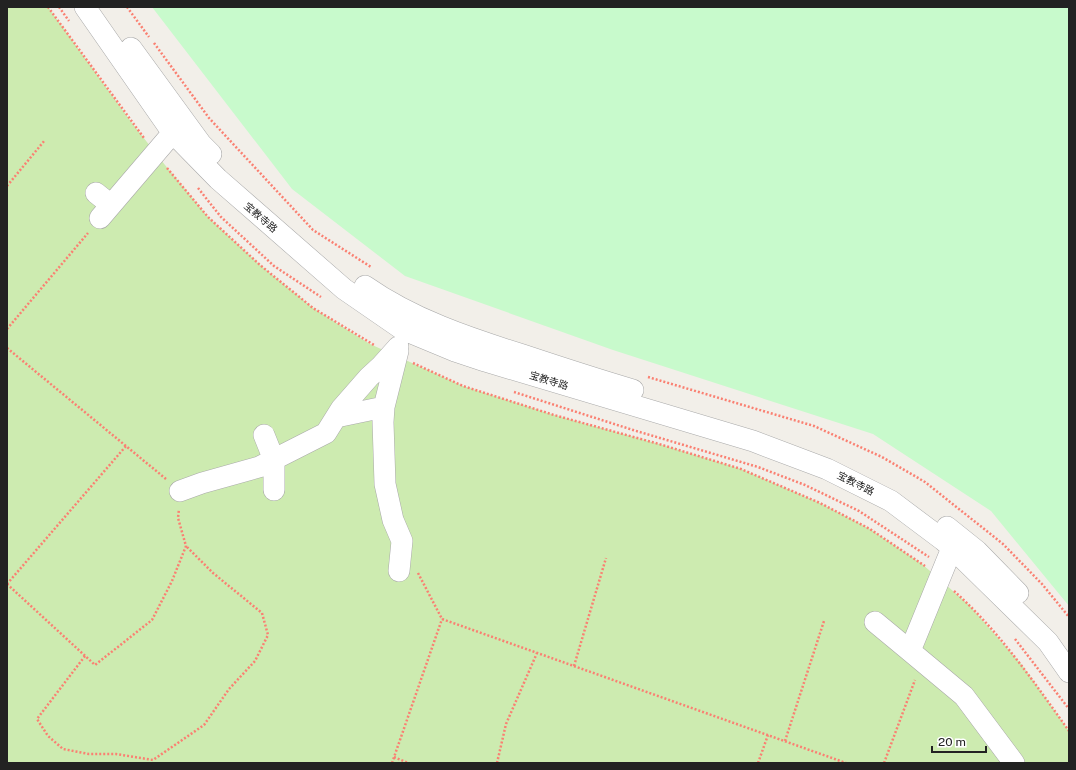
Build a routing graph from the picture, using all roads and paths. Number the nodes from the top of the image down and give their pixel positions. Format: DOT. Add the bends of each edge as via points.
graph roads {
  1 [pos="86,7"];
  2 [pos="101,7"];
  3 [pos="127,7"];
  4 [pos="178,126"];
  5 [pos="45,140"];
  6 [pos="7,186"];
  7 [pos="102,205"];
  8 [pos="373,268"];
  9 [pos="7,329"];
  10 [pos="400,338"];
  11 [pos="7,348"];
  12 [pos="642,376"];
  13 [pos="384,408"];
  14 [pos="336,417"];
  15 [pos="264,435"];
  16 [pos="126,446"];
  17 [pos="274,460"];
  18 [pos="274,490"];
  19 [pos="180,491"];
  20 [pos="186,546"];
  21 [pos="952,548"];
  22 [pos="606,558"];
  23 [pos="407,569"];
  24 [pos="7,584"];
  25 [pos="1069,617"];
  26 [pos="442,619"];
  27 [pos="824,621"];
  28 [pos="875,622"];
  29 [pos="1069,650"];
  30 [pos="537,653"];
  31 [pos="86,656"];
  32 [pos="916,656"];
  33 [pos="574,666"];
  34 [pos="1069,672"];
  35 [pos="768,735"];
  36 [pos="785,741"];
  37 [pos="394,757"];
  38 [pos="392,763"];
  39 [pos="408,763"];
  40 [pos="497,763"];
  41 [pos="758,763"];
  42 [pos="846,763"];
  43 [pos="884,763"];
  44 [pos="1014,763"];
  1 -- 4 [label="street, 宝教寺路"];
  2 -- 4 [label="street, 宝教寺路"];
  3 -- 8 [label="path" via="209,118 313,230"];
  4 -- 7 [label="street"];
  4 -- 10 [label="street, 宝教寺路" via="218,180"];
  4 -- 29 [label="street, 宝教寺路" via="201,144 308,244 384,300 473,339 824,455 899,492 977,551 1037,612"];
  5 -- 6 [label="path"];
  7 -- 9 [label="path"];
  10 -- 13 [label="street"];
  10 -- 14 [label="street" via="381,366"];
  10 -- 21 [label="street, 宝教寺路" via="455,351 753,441 827,469 891,501"];
  11 -- 16 [label="path"];
  12 -- 25 [label="path" via="814,426 888,460 925,482 1003,544 1042,584"];
  13 -- 14 [label="street"];
  13 -- 23 [label="street" via="385,484 393,520 402,540"];
  14 -- 17 [label="street" via="326,433"];
  15 -- 17 [label="street"];
  16 -- 19 [label="path"];
  16 -- 24 [label="path"];
  17 -- 18 [label="street"];
  17 -- 19 [label="street"];
  19 -- 20 [label="path" via="178,518"];
  20 -- 31 [label="path" via="152,620 95,665"];
  20 -- 31 [label="path" via="213,573 262,613 268,635 255,661 230,689 204,725 153,760 63,749 48,736 37,719"];
  21 -- 32 [label="street"];
  21 -- 34 [label="street, 宝教寺路" via="1048,642"];
  22 -- 33 [label="path"];
  23 -- 26 [label="path"];
  24 -- 31 [label="path"];
  26 -- 30 [label="path"];
  26 -- 37 [label="path"];
  27 -- 36 [label="path"];
  28 -- 32 [label="street"];
  30 -- 33 [label="path"];
  30 -- 40 [label="path" via="506,724"];
  32 -- 43 [label="path"];
  32 -- 44 [label="street" via="964,696"];
  33 -- 35 [label="path"];
  35 -- 36 [label="path"];
  35 -- 41 [label="path"];
  36 -- 42 [label="path"];
  37 -- 38 [label="path"];
  37 -- 39 [label="path"];
}
